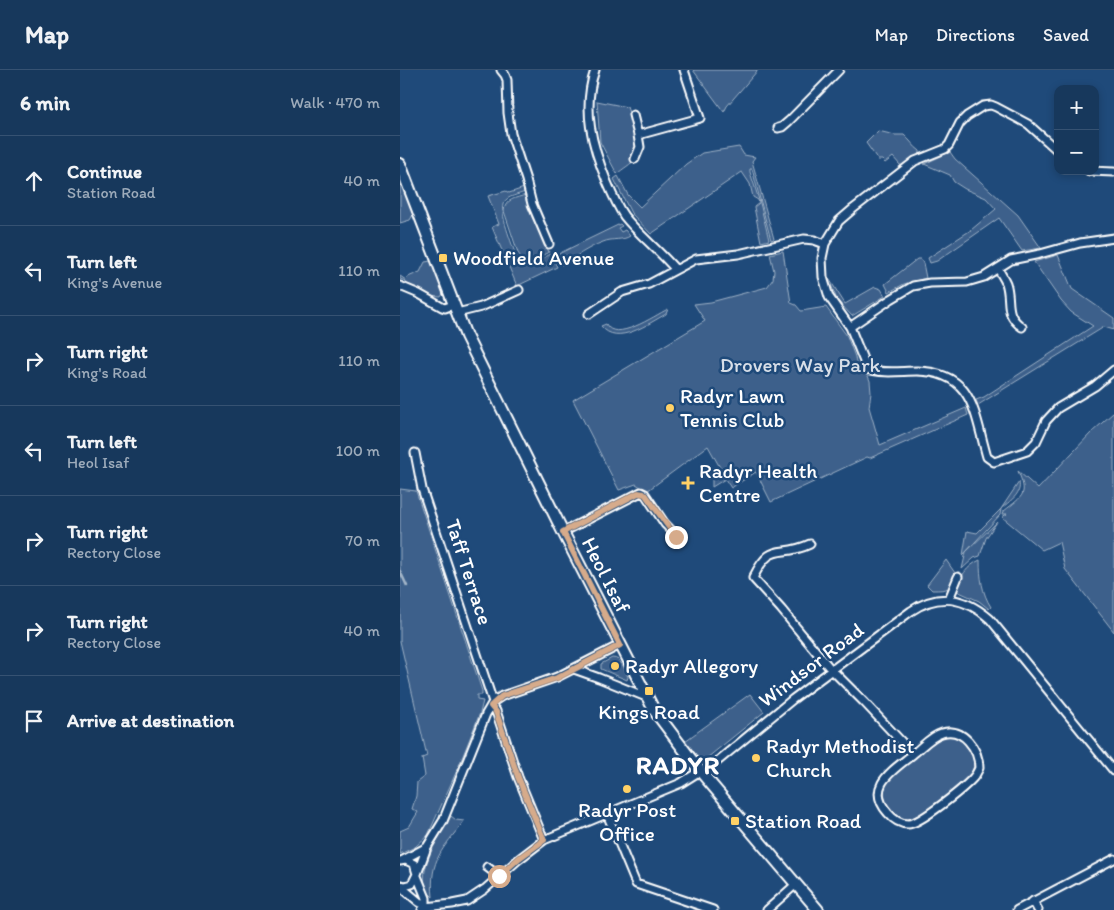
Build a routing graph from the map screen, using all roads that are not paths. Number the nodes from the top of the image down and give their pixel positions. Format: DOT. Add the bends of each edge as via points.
graph roads {
  1 [pos="501,70"];
  2 [pos="595,70"];
  3 [pos="684,70"];
  4 [pos="839,70"];
  5 [pos="633,114"];
  6 [pos="778,128"];
  7 [pos="638,135"];
  8 [pos="1054,147"];
  9 [pos="635,158"];
  10 [pos="400,164"];
  11 [pos="1099,171"];
  12 [pos="1114,172"];
  13 [pos="1114,238"];
  14 [pos="549,244"];
  15 [pos="825,244"];
  16 [pos="998,268"];
  17 [pos="675,269"];
  18 [pos="400,286"];
  19 [pos="519,290"];
  20 [pos="455,309"];
  21 [pos="589,314"];
  22 [pos="850,327"];
  23 [pos="1022,327"];
  24 [pos="1114,370"];
  25 [pos="415,453"];
  26 [pos="563,532"];
  27 [pos="680,539"];
  28 [pos="810,544"];
  29 [pos="958,577"];
  30 [pos="949,599"];
  31 [pos="620,645"];
  32 [pos="574,670"];
  33 [pos="831,670"];
  34 [pos="646,697"];
  35 [pos="492,704"];
  36 [pos="913,754"];
  37 [pos="1114,771"];
  38 [pos="701,773"];
  39 [pos="607,814"];
  40 [pos="544,840"];
  41 [pos="427,847"];
  42 [pos="1114,859"];
  43 [pos="401,861"];
  44 [pos="487,867"];
  45 [pos="417,875"];
  46 [pos="499,876"];
  47 [pos="796,885"];
  48 [pos="400,886"];
  49 [pos="1033,901"];
  50 [pos="424,907"];
  51 [pos="713,910"];
  52 [pos="766,910"];
  53 [pos="818,910"];
  54 [pos="1016,910"];
  55 [pos="1038,910"];
  1 -- 14 [label="street" via="507,80 512,134 532,204"];
  2 -- 17 [label="street" via="589,104 590,130 616,203 625,217"];
  3 -- 7 [label="street" via="700,118"];
  4 -- 6 [label="street" via="789,121"];
  5 -- 7 [label="street"];
  7 -- 9 [label="street" via="640,147"];
  8 -- 15 [label="street" via="1028,124 996,107 980,107 960,124 949,145 915,161 845,215"];
  10 -- 20 [label="main road, Heol Isaf"];
  11 -- 12 [label="street"];
  13 -- 16 [label="street" via="1020,257"];
  15 -- 17 [label="street" via="804,240 738,254 696,258"];
  15 -- 22 [label="street" via="822,271 826,291"];
  16 -- 22 [label="street" via="967,282 913,286"];
  16 -- 23 [label="street" via="1007,286 1011,315"];
  17 -- 21 [label="street" via="649,284 622,292"];
  18 -- 20 [label="street" via="442,307"];
  19 -- 20 [label="street" via="481,307"];
  20 -- 26 [label="main road, Heol Isaf"];
  22 -- 24 [label="street" via="867,369 936,373 959,384 972,405 987,458 994,462 1027,451 1058,408 1095,386"];
  25 -- 35 [label="street, Taff Terrace" via="422,489"];
  26 -- 27 [label="street" via="642,492"];
  26 -- 31 [label="main road, Heol Isaf"];
  28 -- 33 [label="street" via="768,555 752,578"];
  29 -- 30 [label="street"];
  30 -- 33 [label="street, Windsor Road" via="921,604"];
  30 -- 37 [label="street, Windsor Road" via="975,607 995,624"];
  31 -- 32 [label="street"];
  31 -- 34 [label="main road, Heol Isaf"];
  32 -- 34 [label="street"];
  32 -- 35 [label="street" via="502,696"];
  33 -- 36 [label="street"];
  33 -- 38 [label="street, Windsor Road"];
  34 -- 38 [label="main road, Heol Isaf"];
  35 -- 40 [label="street, Taff Terrace"];
  35 -- 41 [label="street" via="443,821"];
  36 -- 36 [label="street" via="939,734 953,732 962,736 976,752 979,768 974,778 922,820 907,824 897,821 887,812 879,793 885,778"];
  38 -- 39 [label="street"];
  38 -- 47 [label="main road, Heol Isaf"];
  39 -- 40 [label="street"];
  39 -- 51 [label="street" via="636,884"];
  40 -- 46 [label="street"];
  41 -- 43 [label="street"];
  41 -- 45 [label="street"];
  42 -- 49 [label="street"];
  43 -- 45 [label="street" via="414,864"];
  44 -- 46 [label="street"];
  45 -- 48 [label="street" via="412,884"];
  45 -- 50 [label="street" via="426,898"];
  46 -- 50 [label="street" via="467,901"];
  47 -- 52 [label="street"];
  47 -- 53 [label="main road, Heol Isaf"];
  48 -- 50 [label="street"];
  49 -- 54 [label="street"];
  49 -- 55 [label="street"];
}
